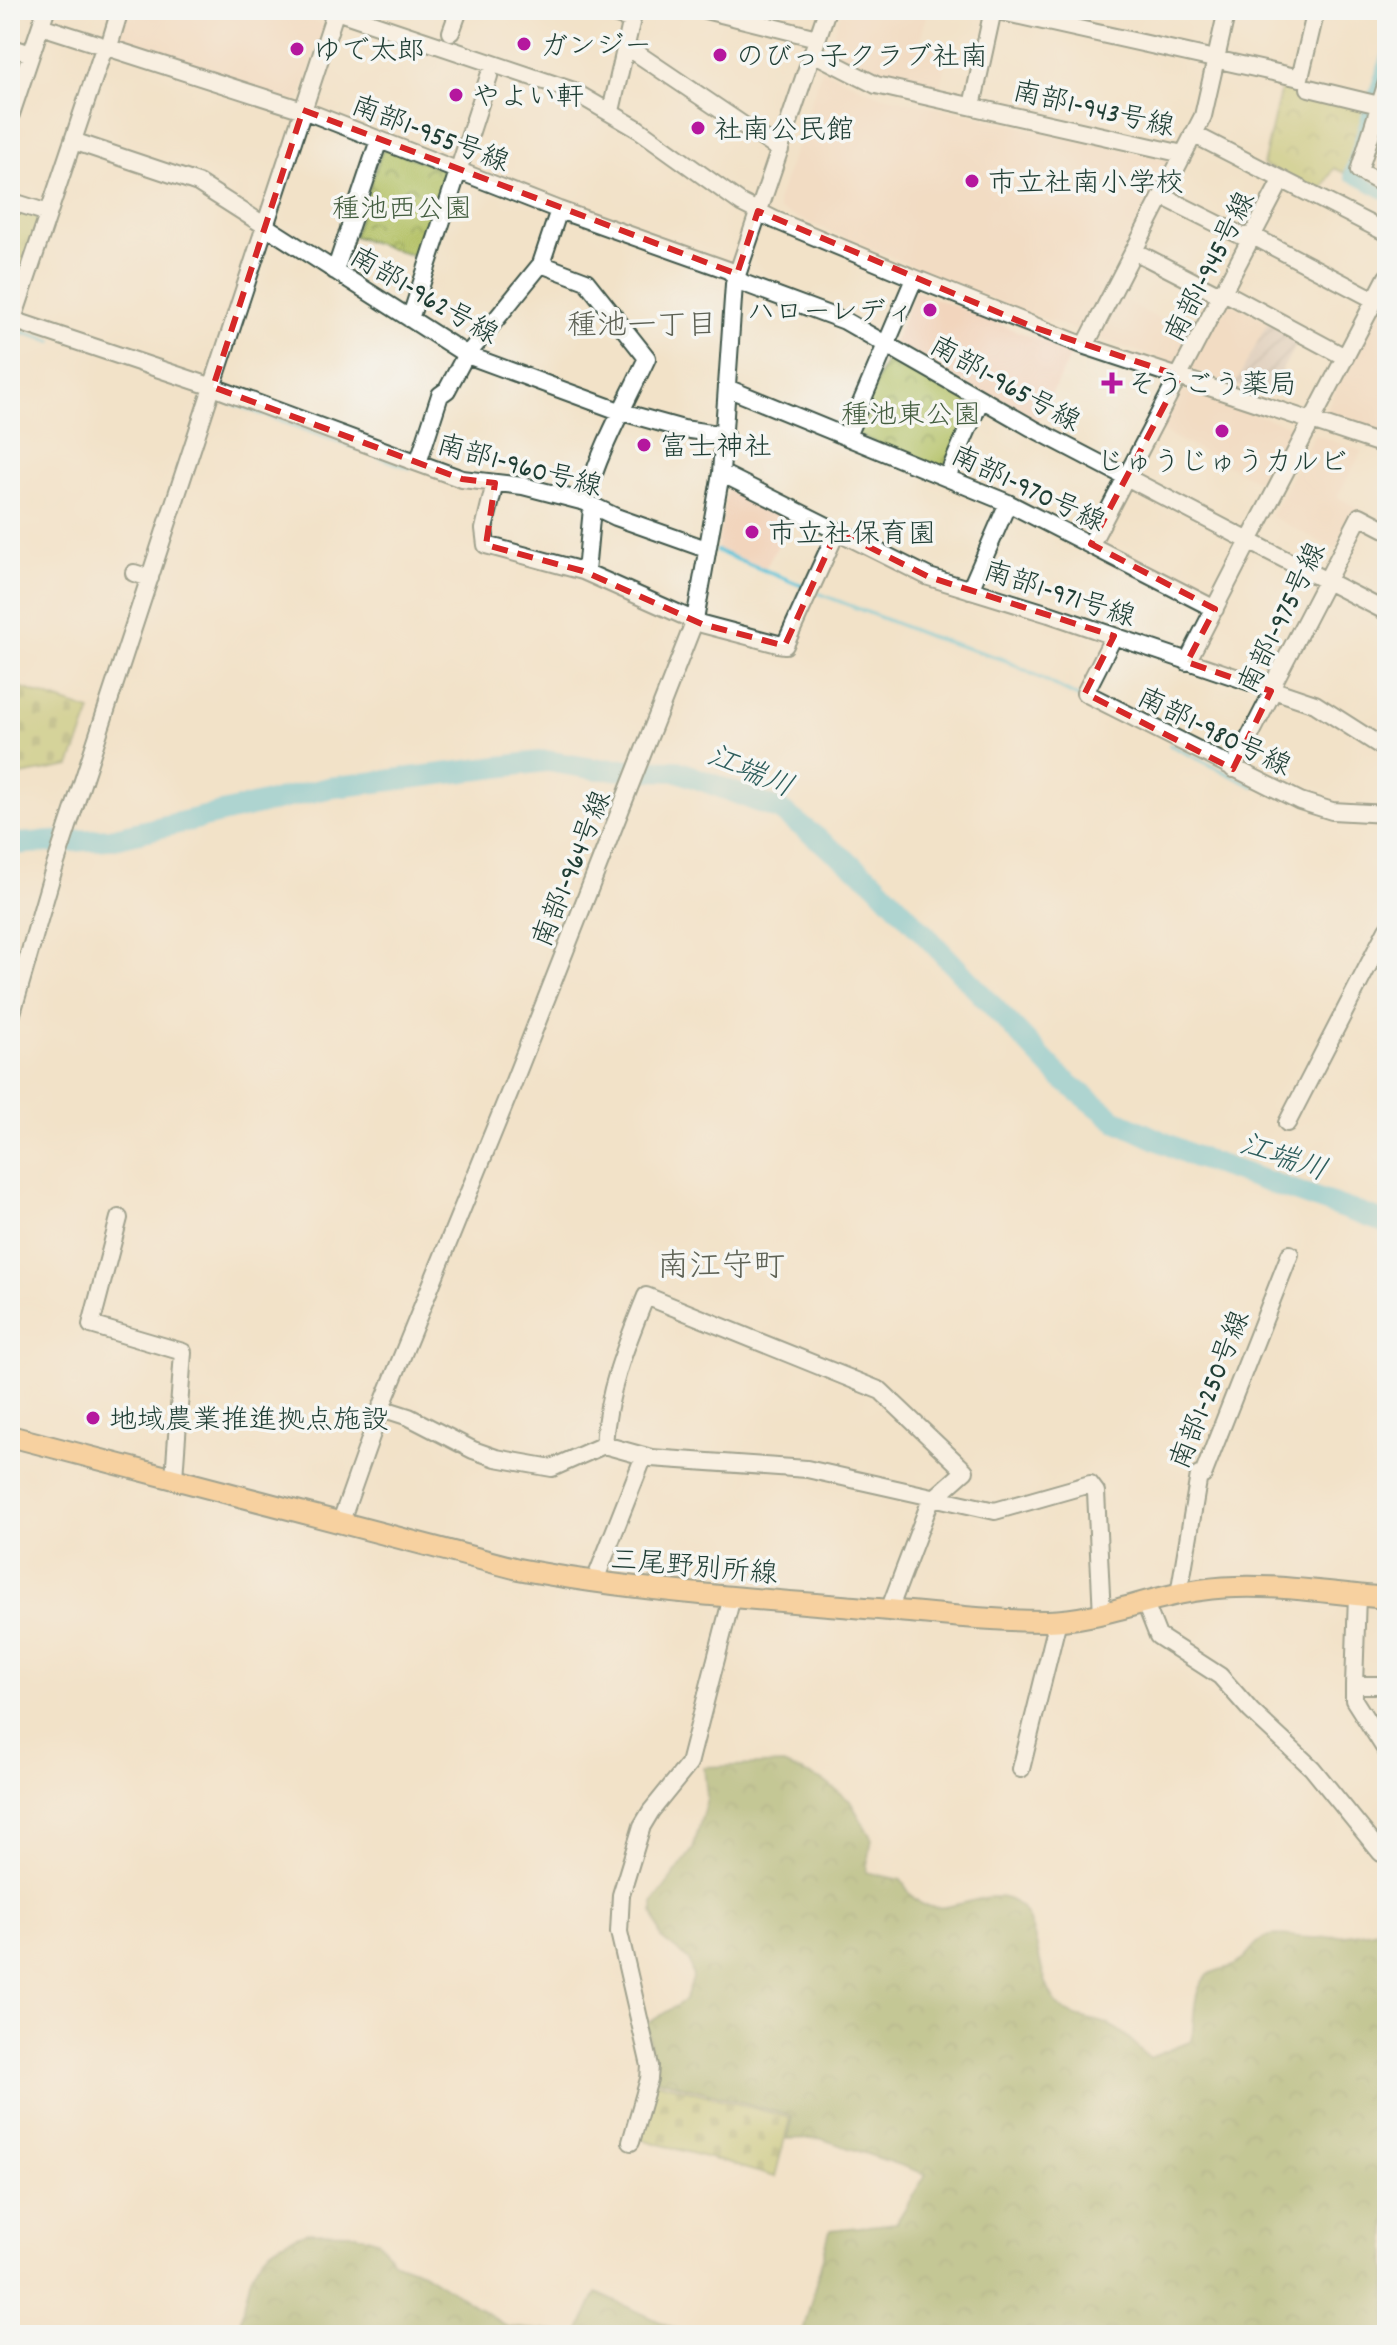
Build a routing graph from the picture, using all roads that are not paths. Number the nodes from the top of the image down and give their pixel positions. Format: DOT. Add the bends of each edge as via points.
graph roads {
  1 [pos="120,10"];
  2 [pos="335,10"];
  3 [pos="459,10"];
  4 [pos="601,10"];
  5 [pos="705,10"];
  6 [pos="827,10"];
  7 [pos="993,10"];
  8 [pos="1227,10"];
  9 [pos="1316,10"];
  10 [pos="633,15"];
  11 [pos="44,18"];
  12 [pos="451,32"];
  13 [pos="815,45"];
  14 [pos="104,46"];
  15 [pos="626,46"];
  16 [pos="10,47"];
  17 [pos="31,54"];
  18 [pos="1216,60"];
  19 [pos="489,76"];
  20 [pos="1387,82"];
  21 [pos="1309,88"];
  22 [pos="1379,105"];
  23 [pos="972,106"];
  24 [pos="303,110"];
  25 [pos="611,111"];
  26 [pos="10,115"];
  27 [pos="1193,134"];
  28 [pos="379,140"];
  29 [pos="73,141"];
  30 [pos="780,150"];
  31 [pos="1183,154"];
  32 [pos="458,170"];
  33 [pos="1282,179"];
  34 [pos="1387,186"];
  35 [pos="1162,196"];
  36 [pos="10,201"];
  37 [pos="559,210"];
  38 [pos="758,211"];
  39 [pos="48,213"];
  40 [pos="265,226"];
  41 [pos="1387,233"];
  42 [pos="1253,236"];
  43 [pos="1134,251"];
  44 [pos="541,264"];
  45 [pos="335,271"];
  46 [pos="736,277"];
  47 [pos="1387,277"];
  48 [pos="911,286"];
  49 [pos="1224,292"];
  50 [pos="1375,300"];
  51 [pos="410,319"];
  52 [pos="11,322"];
  53 [pos="886,345"];
  54 [pos="1085,346"];
  55 [pos="467,355"];
  56 [pos="1345,357"];
  57 [pos="1180,376"];
  58 [pos="213,387"];
  59 [pos="727,388"];
  60 [pos="981,399"];
  61 [pos="622,412"];
  62 [pos="1312,422"];
  63 [pos="725,435"];
  64 [pos="847,436"];
  65 [pos="1387,446"];
  66 [pos="418,463"];
  67 [pos="721,473"];
  68 [pos="947,477"];
  69 [pos="1127,477"];
  70 [pos="495,483"];
  71 [pos="1008,503"];
  72 [pos="589,505"];
  73 [pos="1387,530"];
  74 [pos="837,531"];
  75 [pos="1249,541"];
  76 [pos="1091,544"];
  77 [pos="706,549"];
  78 [pos="586,572"];
  79 [pos="1326,580"];
  80 [pos="970,590"];
  81 [pos="1215,609"];
  82 [pos="1387,612"];
  83 [pos="695,620"];
  84 [pos="1114,636"];
  85 [pos="1187,662"];
  86 [pos="1271,691"];
  87 [pos="1387,750"];
  88 [pos="1233,769"];
  89 [pos="1387,814"];
  90 [pos="1387,929"];
  91 [pos="10,1020"];
  92 [pos="1287,1123"];
  93 [pos="119,1218"];
  94 [pos="1290,1254"];
  95 [pos="381,1408"];
  96 [pos="10,1436"];
  97 [pos="604,1445"];
  98 [pos="644,1456"];
  99 [pos="174,1478"];
  100 [pos="933,1498"];
  101 [pos="341,1521"];
  102 [pos="594,1583"];
  103 [pos="1179,1594"];
  104 [pos="1357,1595"];
  105 [pos="732,1597"];
  106 [pos="1387,1598"];
  107 [pos="1145,1603"];
  108 [pos="889,1610"];
  109 [pos="1102,1615"];
  110 [pos="1058,1620"];
  111 [pos="1354,1685"];
  112 [pos="1387,1685"];
  113 [pos="1387,1752"];
  114 [pos="1021,1769"];
  115 [pos="1381,1853"];
  116 [pos="631,2142"];
  1 -- 14 [label="street"];
  2 -- 24 [label="street"];
  2 -- 25 [label="street" via="571,90"];
  3 -- 12 [label="street"];
  4 -- 10 [label="street"];
  5 -- 13 [label="street, 南部1-943号線"];
  6 -- 13 [label="street, 南部1-964号線"];
  7 -- 18 [label="street"];
  7 -- 23 [label="street"];
  8 -- 18 [label="street"];
  9 -- 18 [label="street" via="1300,78"];
  10 -- 15 [label="street"];
  11 -- 14 [label="street, 南部1-955号線"];
  11 -- 17 [label="street"];
  13 -- 23 [label="street, 南部1-943号線" via="876,85"];
  13 -- 30 [label="street, 南部1-964号線"];
  14 -- 24 [label="street, 南部1-955号線"];
  14 -- 29 [label="street"];
  15 -- 25 [label="street"];
  15 -- 30 [label="street"];
  16 -- 17 [label="street"];
  17 -- 26 [label="street"];
  18 -- 27 [label="street" via="1203,116"];
  19 -- 32 [label="street"];
  20 -- 22 [label="street"];
  21 -- 22 [label="street"];
  22 -- 34 [label="street" via="1359,171"];
  23 -- 31 [label="street, 南部1-943号線"];
  24 -- 28 [label="street, 南部1-955号線"];
  24 -- 40 [label="street"];
  25 -- 38 [label="street"];
  27 -- 31 [label="street"];
  27 -- 33 [label="street"];
  28 -- 32 [label="street, 南部1-955号線"];
  28 -- 45 [label="street"];
  29 -- 39 [label="street"];
  29 -- 40 [label="street, 南部1-962号線" via="198,183"];
  30 -- 38 [label="street, 南部1-964号線"];
  31 -- 35 [label="street"];
  32 -- 37 [label="street, 南部1-955号線"];
  32 -- 51 [label="street"];
  33 -- 41 [label="street"];
  33 -- 42 [label="street, 南部1-945号線"];
  35 -- 42 [label="street" via="1242,236"];
  35 -- 43 [label="street"];
  36 -- 39 [label="street"];
  37 -- 44 [label="street, 南部1-960号線"];
  37 -- 46 [label="street, 南部1-955号線"];
  38 -- 46 [label="street, 南部1-964号線"];
  38 -- 54 [label="street"];
  39 -- 52 [label="street"];
  40 -- 45 [label="street, 南部1-962号線"];
  40 -- 58 [label="street"];
  42 -- 49 [label="street, 南部1-945号線"];
  42 -- 50 [label="street"];
  43 -- 49 [label="street" via="1214,292"];
  43 -- 54 [label="street"];
  44 -- 55 [label="street, 南部1-960号線"];
  44 -- 61 [label="street" via="586,281 647,358"];
  45 -- 51 [label="street, 南部1-962号線"];
  46 -- 53 [label="street, 南部1-965号線" via="845,321"];
  46 -- 59 [label="street, 南部1-964号線"];
  47 -- 50 [label="street"];
  48 -- 53 [label="street"];
  49 -- 56 [label="street"];
  49 -- 57 [label="street, 南部1-945号線"];
  50 -- 56 [label="street"];
  51 -- 55 [label="street, 南部1-962号線"];
  52 -- 58 [label="street"];
  53 -- 60 [label="street, 南部1-965号線"];
  53 -- 64 [label="street"];
  54 -- 57 [label="street"];
  55 -- 61 [label="street, 南部1-962号線"];
  55 -- 66 [label="street, 南部1-960号線" via="440,395"];
  56 -- 62 [label="street"];
  57 -- 62 [label="street"];
  57 -- 69 [label="street, 南部1-945号線"];
  58 -- 66 [label="street"];
  58 -- 91 [label="street" via="142,575"];
  59 -- 63 [label="street, 南部1-964号線"];
  59 -- 64 [label="street, 南部1-970号線"];
  60 -- 68 [label="street"];
  60 -- 69 [label="street, 南部1-965号線"];
  61 -- 63 [label="street, 南部1-962号線"];
  61 -- 72 [label="street" via="591,480"];
  62 -- 65 [label="street"];
  62 -- 75 [label="street"];
  63 -- 67 [label="street, 南部1-964号線"];
  64 -- 68 [label="street, 南部1-970号線"];
  66 -- 70 [label="street, 南部1-960号線" via="462,479"];
  67 -- 74 [label="street, 南部1-971号線"];
  67 -- 77 [label="street, 南部1-964号線"];
  68 -- 71 [label="street, 南部1-970号線"];
  69 -- 75 [label="street, 南部1-965号線"];
  69 -- 76 [label="street, 南部1-945号線"];
  70 -- 72 [label="street, 南部1-960号線"];
  70 -- 78 [label="street" via="484,529 486,545"];
  71 -- 76 [label="street, 南部1-970号線"];
  71 -- 80 [label="street"];
  72 -- 77 [label="street, 南部1-960号線"];
  72 -- 78 [label="street"];
  73 -- 79 [label="street, 南部1-975号線" via="1360,516"];
  74 -- 80 [label="street, 南部1-971号線" via="929,577"];
  74 -- 83 [label="street" via="785,645"];
  75 -- 79 [label="street, 南部1-965号線"];
  75 -- 81 [label="street"];
  76 -- 81 [label="street, 南部1-970号線"];
  77 -- 83 [label="street, 南部1-964号線"];
  78 -- 83 [label="street"];
  79 -- 82 [label="street, 南部1-965号線"];
  79 -- 86 [label="street, 南部1-975号線"];
  80 -- 84 [label="street, 南部1-971号線"];
  81 -- 85 [label="street"];
  83 -- 95 [label="street, 南部1-964号線"];
  84 -- 85 [label="street, 南部1-971号線"];
  84 -- 88 [label="street, 南部1-980号線" via="1085,693"];
  85 -- 86 [label="street, 南部1-971号線"];
  86 -- 87 [label="street, 南部1-971号線" via="1315,704"];
  86 -- 88 [label="street, 南部1-975号線"];
  88 -- 89 [label="street, 南部1-980号線" via="1332,811"];
  90 -- 92 [label="street"];
  93 -- 99 [label="street" via="91,1325 183,1352"];
  94 -- 103 [label="street, 南部1-250号線" via="1199,1475"];
  95 -- 97 [label="street" via="473,1450 552,1468"];
  95 -- 101 [label="street, 南部1-964号線"];
  96 -- 99 [label="main road, 三尾野別所線"];
  97 -- 98 [label="street"];
  97 -- 100 [label="street" via="617,1369 646,1296 881,1391 965,1471"];
  98 -- 100 [label="street" via="807,1469"];
  98 -- 102 [label="street"];
  99 -- 101 [label="main road, 三尾野別所線"];
  100 -- 108 [label="street"];
  100 -- 109 [label="street" via="995,1511 1090,1484 1096,1492"];
  101 -- 102 [label="main road, 三尾野別所線" via="518,1569"];
  102 -- 105 [label="main road, 三尾野別所線"];
  103 -- 104 [label="main road, 三尾野別所線" via="1245,1586"];
  103 -- 107 [label="main road, 三尾野別所線"];
  104 -- 106 [label="main road, 三尾野別所線"];
  104 -- 111 [label="street"];
  105 -- 108 [label="main road, 三尾野別所線"];
  105 -- 116 [label="street" via="689,1764 642,1826 621,1895 619,1932 650,2066"];
  107 -- 109 [label="main road, 三尾野別所線"];
  107 -- 115 [label="street" via="1158,1636 1220,1676 1312,1768"];
  108 -- 110 [label="main road, 三尾野別所線"];
  109 -- 110 [label="main road, 三尾野別所線"];
  110 -- 114 [label="street"];
  111 -- 112 [label="street"];
  111 -- 113 [label="street" via="1354,1700"];
}
